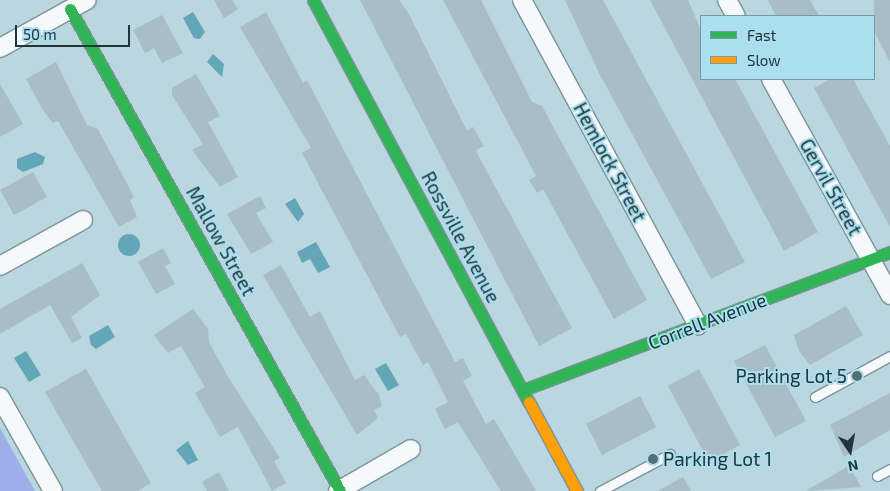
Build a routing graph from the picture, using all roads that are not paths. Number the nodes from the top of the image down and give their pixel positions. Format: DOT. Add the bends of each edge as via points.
graph roads {
  1 [pos="87,0"];
  2 [pos="314,0"];
  3 [pos="522,0"];
  4 [pos="727,0"];
  5 [pos="70,9"];
  6 [pos="735,15"];
  7 [pos="0,48"];
  8 [pos="772,80"];
  9 [pos="83,220"];
  10 [pos="890,252"];
  11 [pos="870,259"];
  12 [pos="0,266"];
  13 [pos="890,295"];
  14 [pos="698,324"];
  15 [pos="890,356"];
  16 [pos="523,390"];
  17 [pos="0,396"];
  18 [pos="815,397"];
  19 [pos="411,449"];
  20 [pos="670,454"];
  21 [pos="890,469"];
  22 [pos="877,476"];
  23 [pos="53,491"];
  24 [pos="339,491"];
  25 [pos="577,491"];
  26 [pos="600,491"];
  1 -- 5 [label="street"];
  2 -- 16 [label="street, Rossville Avenue"];
  3 -- 14 [label="street, Hemlock Street"];
  4 -- 6 [label="street"];
  5 -- 7 [label="street"];
  5 -- 24 [label="street, Mallow Street"];
  8 -- 11 [label="street, Gervil Street"];
  9 -- 12 [label="street"];
  10 -- 11 [label="street, Correll Avenue"];
  11 -- 13 [label="street, Gervil Street"];
  11 -- 14 [label="street, Correll Avenue"];
  14 -- 16 [label="street, Correll Avenue"];
  15 -- 18 [label="lane"];
  16 -- 25 [label="street, Rossville Avenue"];
  17 -- 23 [label="street"];
  19 -- 24 [label="street"];
  20 -- 26 [label="lane"];
  21 -- 22 [label="lane"];
}
